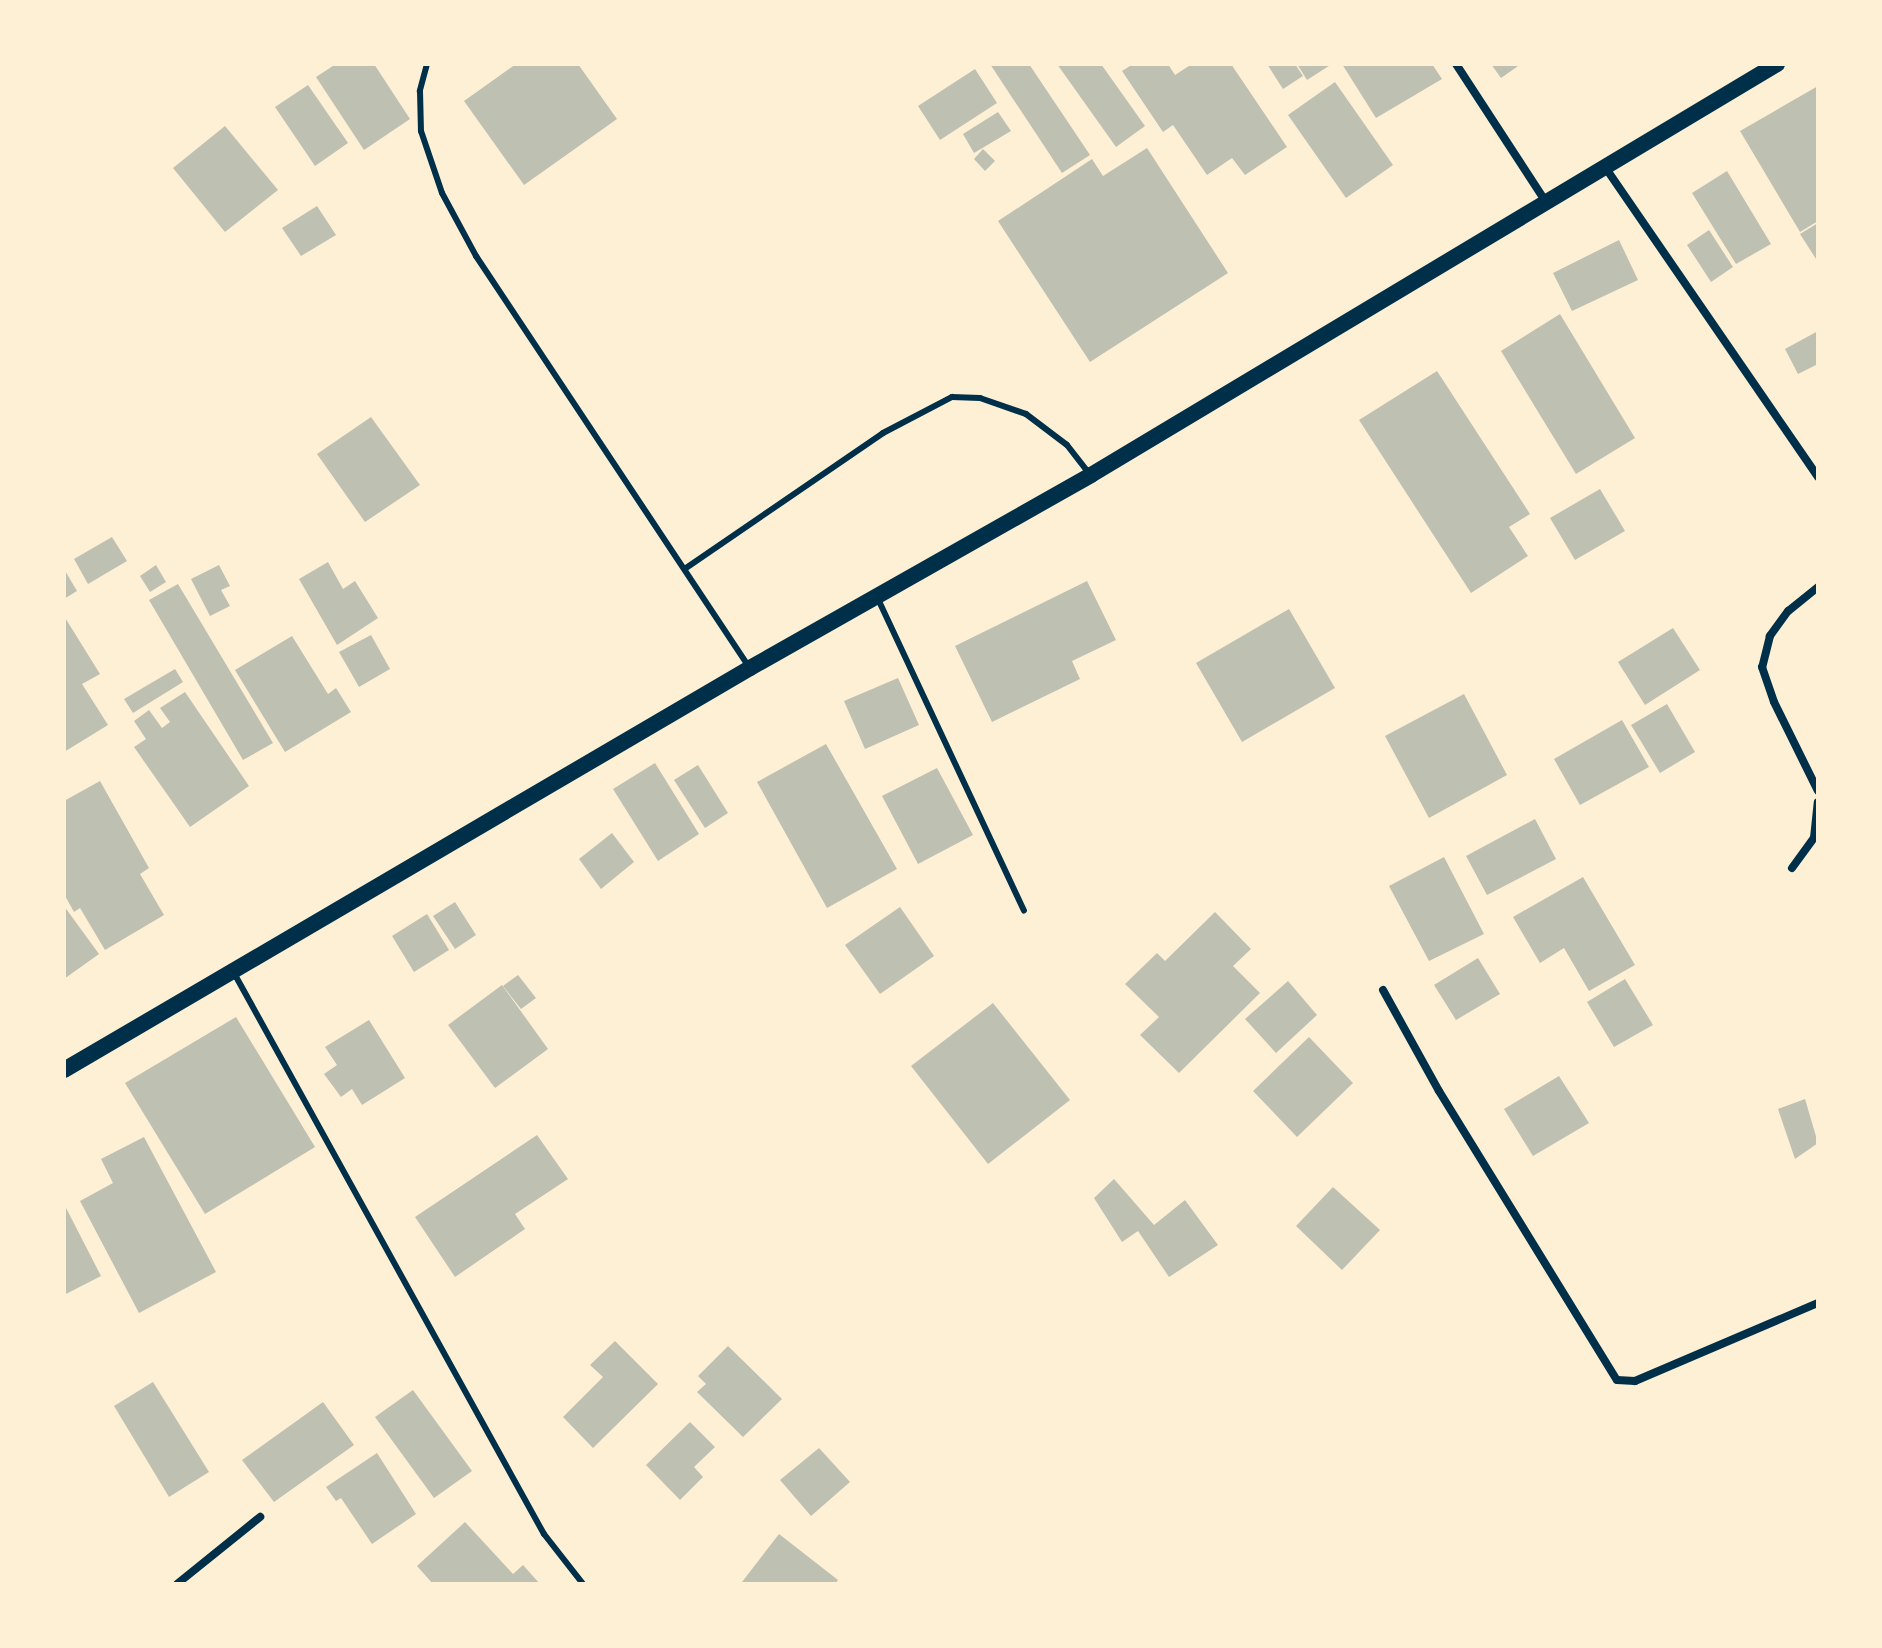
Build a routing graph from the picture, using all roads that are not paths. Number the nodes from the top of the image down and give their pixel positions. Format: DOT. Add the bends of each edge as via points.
graph roads {
  1 [pos="427,64"];
  2 [pos="1456,64"];
  3 [pos="1777,64"];
  4 [pos="1605,167"];
  5 [pos="1546,202"];
  6 [pos="1091,475"];
  7 [pos="1818,477"];
  8 [pos="686,568"];
  9 [pos="1818,587"];
  10 [pos="876,596"];
  11 [pos="750,668"];
  12 [pos="1818,791"];
  13 [pos="1818,802"];
  14 [pos="1792,868"];
  15 [pos="1024,911"];
  16 [pos="232,970"];
  17 [pos="1383,990"];
  18 [pos="64,1070"];
  19 [pos="1818,1303"];
  20 [pos="260,1517"];
  21 [pos="177,1584"];
  22 [pos="583,1584"];
  1 -- 8 [label="lane" via="420,91 421,131 442,193 476,256"];
  2 -- 5 [label="street"];
  3 -- 4 [label="main road"];
  4 -- 5 [label="main road"];
  4 -- 7 [label="street"];
  5 -- 6 [label="main road"];
  6 -- 8 [label="lane" via="1067,445 1026,414 980,398 952,397 883,433"];
  6 -- 10 [label="main road"];
  8 -- 11 [label="lane"];
  9 -- 12 [label="street" via="1788,611 1770,636 1762,667"];
  10 -- 11 [label="main road"];
  10 -- 15 [label="lane"];
  11 -- 16 [label="main road"];
  13 -- 14 [label="street" via="1814,838"];
  16 -- 18 [label="main road"];
  16 -- 22 [label="lane" via="544,1534"];
  17 -- 19 [label="street" via="1454,1118 1617,1380 1635,1381"];
  20 -- 21 [label="street"];
}
